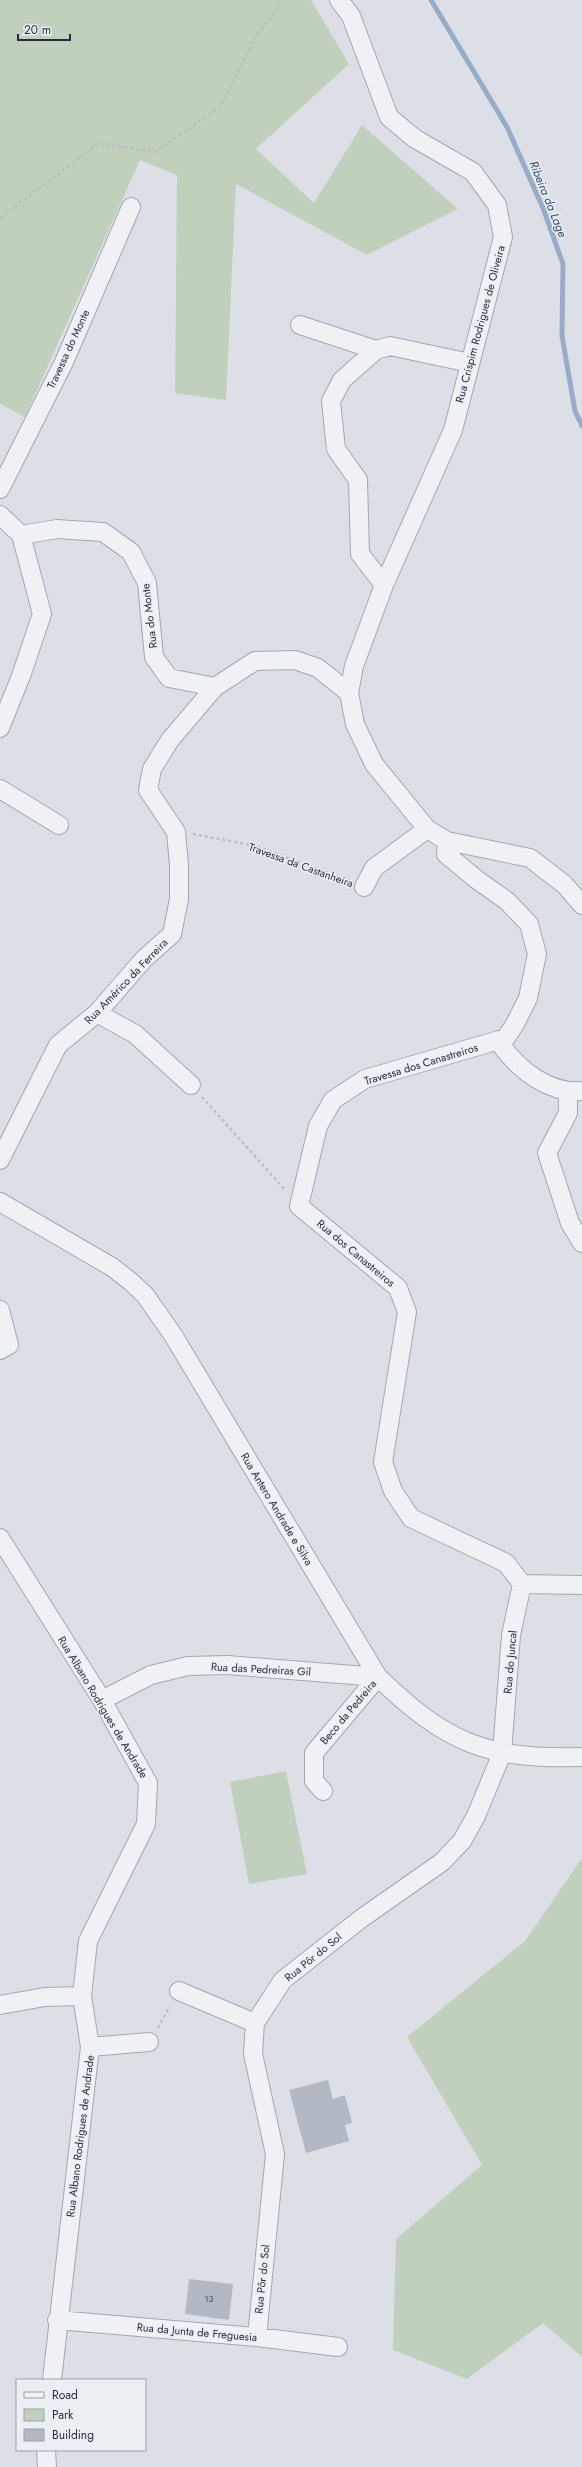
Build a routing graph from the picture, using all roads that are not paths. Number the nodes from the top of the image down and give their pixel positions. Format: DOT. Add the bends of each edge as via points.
graph roads {
  1 [pos="339,0"];
  2 [pos="131,207"];
  3 [pos="300,325"];
  4 [pos="376,350"];
  5 [pos="470,363"];
  6 [pos="0,489"];
  7 [pos="0,514"];
  8 [pos="21,535"];
  9 [pos="384,585"];
  10 [pos="215,687"];
  11 [pos="349,693"];
  12 [pos="0,728"];
  13 [pos="0,789"];
  14 [pos="59,825"];
  15 [pos="427,829"];
  16 [pos="447,841"];
  17 [pos="364,887"];
  18 [pos="582,905"];
  19 [pos="97,1013"];
  20 [pos="506,1038"];
  21 [pos="191,1084"];
  22 [pos="575,1092"];
  23 [pos="0,1160"];
  24 [pos="0,1202"];
  25 [pos="299,1206"];
  26 [pos="582,1243"];
  27 [pos="0,1310"];
  28 [pos="0,1350"];
  29 [pos="0,1538"];
  30 [pos="522,1584"];
  31 [pos="582,1585"];
  32 [pos="378,1677"];
  33 [pos="102,1700"];
  34 [pos="502,1753"];
  35 [pos="582,1757"];
  36 [pos="323,1790"];
  37 [pos="178,1991"];
  38 [pos="82,1996"];
  39 [pos="0,2005"];
  40 [pos="255,2023"];
  41 [pos="149,2042"];
  42 [pos="90,2048"];
  43 [pos="57,2320"];
  44 [pos="257,2337"];
  45 [pos="338,2347"];
  46 [pos="52,2379"];
  47 [pos="46,2451"];
  48 [pos="47,2467"];
  1 -- 5 [label="street, Rua Crispim Rodrigues de Oliveira" via="351,16 389,117 414,138 473,172 497,205 503,237"];
  2 -- 6 [label="street, Travessa do Monte" via="64,362"];
  3 -- 4 [label="street"];
  4 -- 5 [label="street" via="390,346"];
  4 -- 9 [label="street" via="342,380 331,401 336,449 358,480 360,554"];
  5 -- 9 [label="street, Rua Crispim Rodrigues de Oliveira" via="452,430"];
  7 -- 8 [label="street"];
  8 -- 10 [label="street, Rua do Monte" via="57,529 103,532 131,552 148,584 154,657 169,678"];
  8 -- 12 [label="street" via="42,614"];
  9 -- 11 [label="street, Rua Crispim Rodrigues de Oliveira" via="354,666"];
  10 -- 11 [label="street" via="255,661 295,660 318,668"];
  10 -- 19 [label="street, Rua Américo da Ferreira" via="170,740 152,769 148,790 176,832 180,865 179,899 172,934 144,960"];
  11 -- 15 [label="street" via="355,724 374,764"];
  13 -- 14 [label="street"];
  15 -- 16 [label="street"];
  15 -- 17 [label="street, Travessa da Castanheira" via="374,868"];
  16 -- 18 [label="street" via="530,858 565,885"];
  16 -- 20 [label="street" via="446,854 508,901 529,924 537,954 528,998"];
  19 -- 21 [label="street" via="135,1034"];
  19 -- 23 [label="street, Rua Américo da Ferreira" via="58,1045"];
  20 -- 22 [label="street" via="500,1045 512,1061 539,1081"];
  20 -- 25 [label="street, Travessa dos Canastreiros" via="365,1079 333,1100 318,1126"];
  22 -- 26 [label="street" via="568,1113 547,1154 570,1223"];
  24 -- 32 [label="street, Rua Antero Andrade e Silva" via="112,1267 145,1295 172,1335"];
  25 -- 30 [label="street, Rua dos Canastreiros" via="398,1288 408,1312 383,1462 393,1491 411,1518 506,1563"];
  27 -- 28 [label="street" via="10,1345"];
  29 -- 33 [label="street, Rua Albano Rodrigues de Andrade"];
  30 -- 31 [label="street"];
  30 -- 34 [label="street, Rua do Juncal" via="511,1635"];
  32 -- 33 [label="street, Rua das Pedreiras Gil" via="228,1665 188,1666 151,1675"];
  32 -- 34 [label="street, Rua Antero Andrade e Silva" via="408,1706 443,1730 474,1746"];
  32 -- 36 [label="street, Beco da Pedreira" via="314,1753 314,1781"];
  33 -- 38 [label="street, Rua Albano Rodrigues de Andrade" via="148,1783 146,1824 88,1941"];
  34 -- 35 [label="street, Rua Antero Andrade e Silva" via="546,1758"];
  34 -- 40 [label="street, Rua Pôr do Sol" via="476,1816 462,1841 442,1862 362,1918 283,1980"];
  37 -- 40 [label="street"];
  38 -- 39 [label="street" via="45,1997"];
  38 -- 42 [label="street, Rua Albano Rodrigues de Andrade"];
  40 -- 44 [label="street, Rua Pôr do Sol" via="253,2054 275,2154"];
  41 -- 42 [label="street"];
  42 -- 43 [label="street, Rua Albano Rodrigues de Andrade"];
  43 -- 44 [label="street, Rua da Junta de Freguesia"];
  43 -- 46 [label="street, Rua Albano Rodrigues de Andrade"];
  44 -- 45 [label="street, Rua da Junta de Freguesia"];
  47 -- 48 [label="street"];
}
